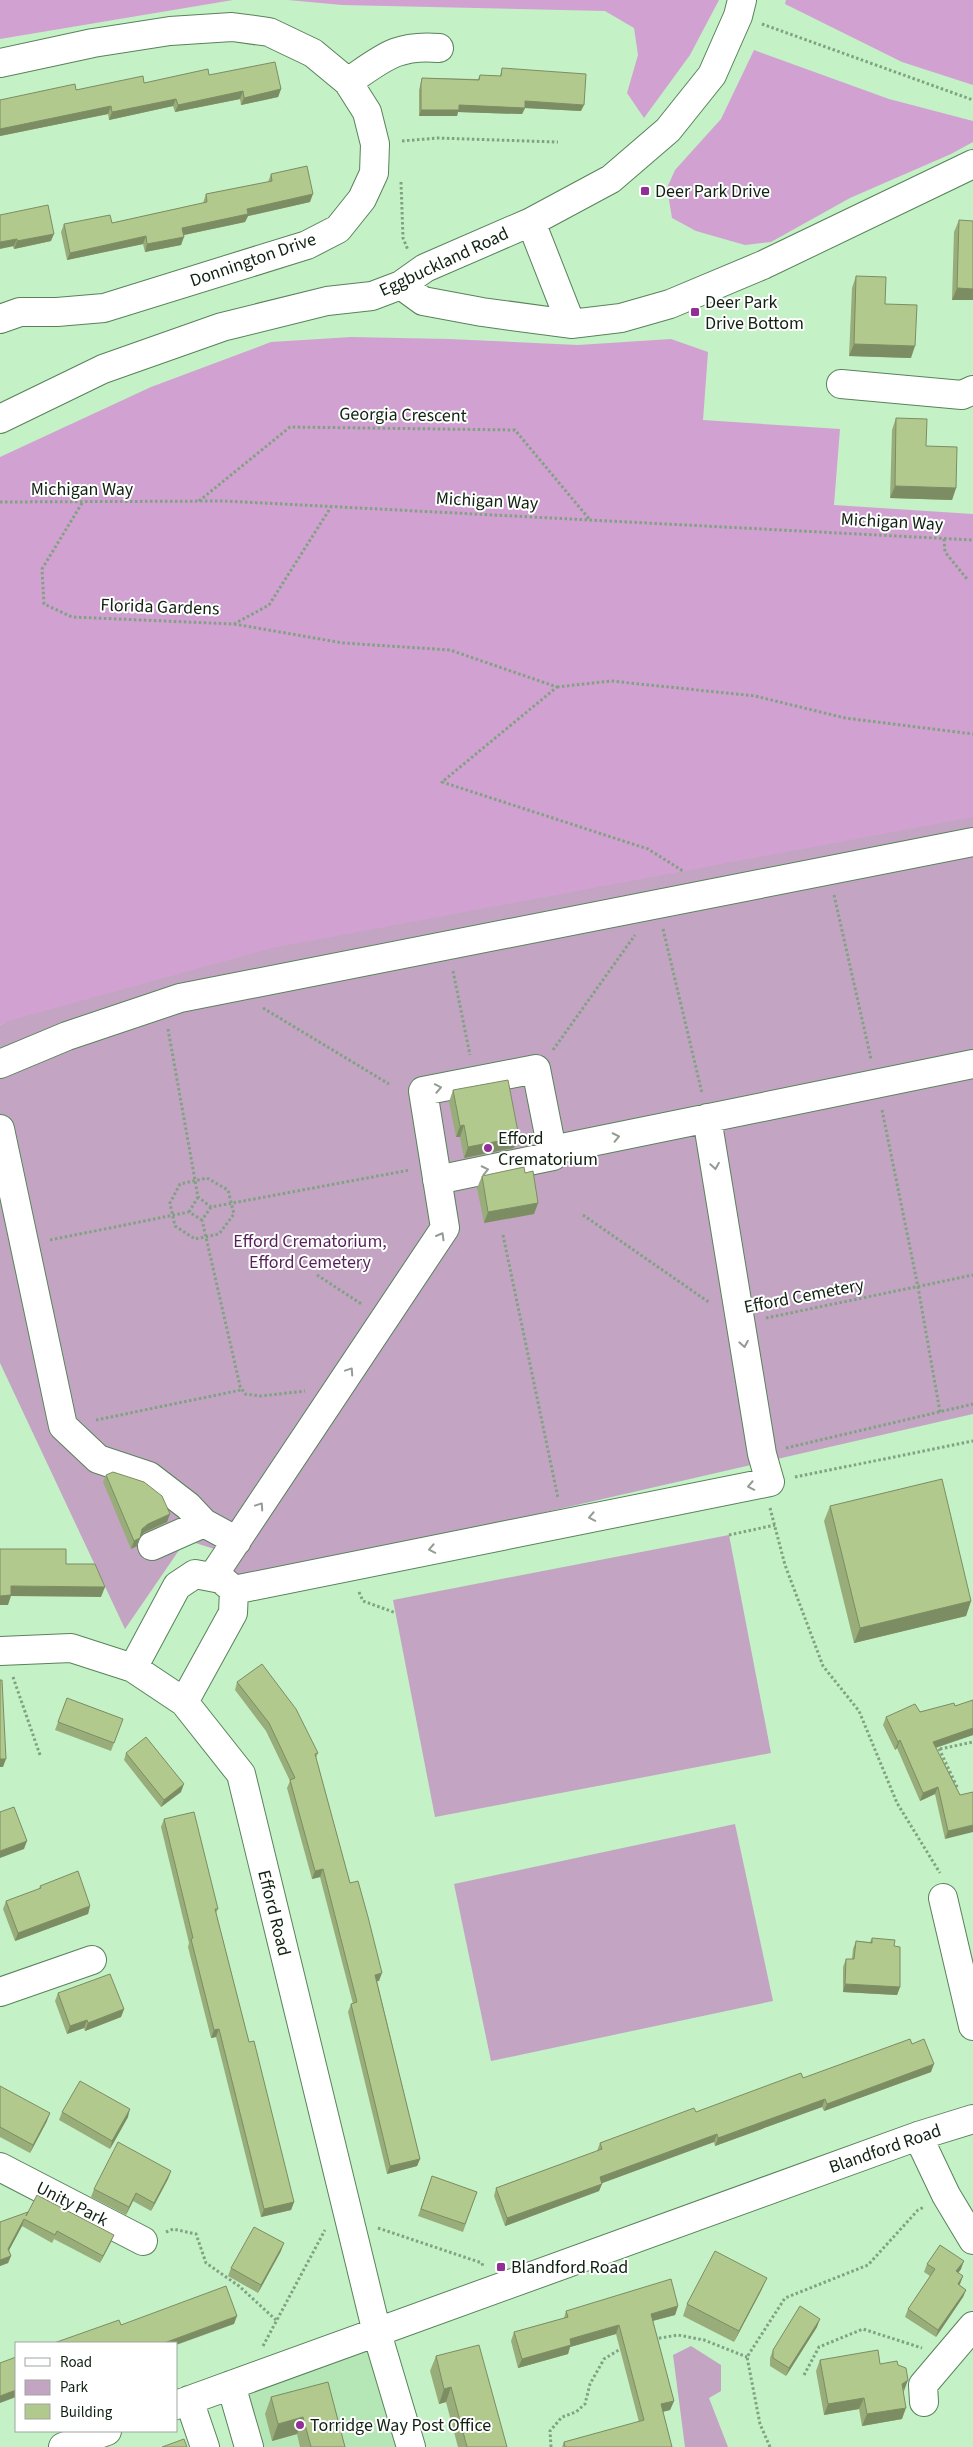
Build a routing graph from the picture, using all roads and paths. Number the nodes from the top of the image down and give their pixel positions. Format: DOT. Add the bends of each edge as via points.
graph roads {
  1 [pos="740,8"];
  2 [pos="439,48"];
  3 [pos="0,64"];
  4 [pos="348,82"];
  5 [pos="973,100"];
  6 [pos="402,141"];
  7 [pos="558,142"];
  8 [pos="973,164"];
  9 [pos="401,215"];
  10 [pos="531,222"];
  11 [pos="410,279"];
  12 [pos="0,319"];
  13 [pos="571,324"];
  14 [pos="841,384"];
  15 [pos="973,390"];
  16 [pos="1,415"];
  17 [pos="0,502"];
  18 [pos="82,502"];
  19 [pos="199,502"];
  20 [pos="331,507"];
  21 [pos="590,520"];
  22 [pos="944,539"];
  23 [pos="973,540"];
  24 [pos="967,579"];
  25 [pos="234,624"];
  26 [pos="557,687"];
  27 [pos="973,734"];
  28 [pos="973,842"];
  29 [pos="828,870"];
  30 [pos="715,892"];
  31 [pos="658,904"];
  32 [pos="448,945"];
  33 [pos="163,1003"];
  34 [pos="262,1008"];
  35 [pos="548,1058"];
  36 [pos="471,1061"];
  37 [pos="0,1064"];
  38 [pos="973,1064"];
  39 [pos="389,1084"];
  40 [pos="877,1084"];
  41 [pos="707,1118"];
  42 [pos="0,1129"];
  43 [pos="552,1150"];
  44 [pos="436,1173"];
  45 [pos="195,1180"];
  46 [pos="198,1197"];
  47 [pos="232,1203"];
  48 [pos="211,1207"];
  49 [pos="189,1212"];
  50 [pos="172,1215"];
  51 [pos="582,1215"];
  52 [pos="202,1220"];
  53 [pos="503,1234"];
  54 [pos="206,1238"];
  55 [pos="25,1245"];
  56 [pos="318,1275"];
  57 [pos="973,1275"];
  58 [pos="918,1286"];
  59 [pos="385,1320"];
  60 [pos="740,1324"];
  61 [pos="339,1387"];
  62 [pos="242,1390"];
  63 [pos="973,1404"];
  64 [pos="940,1412"];
  65 [pos="63,1426"];
  66 [pos="973,1441"];
  67 [pos="762,1454"];
  68 [pos="767,1483"];
  69 [pos="559,1501"];
  70 [pos="204,1524"];
  71 [pos="775,1525"];
  72 [pos="729,1536"];
  73 [pos="237,1541"];
  74 [pos="152,1546"];
  75 [pos="348,1566"];
  76 [pos="223,1583"];
  77 [pos="396,1613"];
  78 [pos="2,1651"];
  79 [pos="133,1668"];
  80 [pos="184,1702"];
  81 [pos="935,1742"];
  82 [pos="973,1742"];
  83 [pos="940,1749"];
  84 [pos="40,1755"];
  85 [pos="958,1789"];
  86 [pos="943,1898"];
  87 [pos="92,1960"];
  88 [pos="0,1992"];
  89 [pos="973,2026"];
  90 [pos="973,2119"];
  91 [pos="918,2136"];
  92 [pos="0,2168"];
  93 [pos="946,2194"];
  94 [pos="346,2208"];
  95 [pos="973,2240"];
  96 [pos="143,2241"];
  97 [pos="491,2291"];
  98 [pos="276,2320"];
  99 [pos="973,2326"];
  100 [pos="376,2333"];
  101 [pos="649,2339"];
  102 [pos="624,2347"];
  103 [pos="747,2357"];
  104 [pos="933,2373"];
  105 [pos="804,2376"];
  106 [pos="238,2382"];
  107 [pos="924,2402"];
  108 [pos="183,2403"];
  109 [pos="104,2432"];
  110 [pos="64,2447"];
  111 [pos="205,2447"];
  112 [pos="249,2447"];
  113 [pos="410,2447"];
  114 [pos="551,2447"];
  115 [pos="770,2447"];
  1 -- 5 [label="path"];
  1 -- 10 [label="street, Eggbuckland Road" via="712,75 668,130 611,179"];
  2 -- 4 [label="street" via="418,46 393,52"];
  3 -- 4 [label="street, Donnington Drive" via="93,43 170,31 232,27 269,32 313,52"];
  4 -- 12 [label="street, Donnington Drive" via="367,112 375,144 374,172 362,199 338,229 307,245 104,308 20,312"];
  6 -- 7 [label="path" via="438,138"];
  8 -- 13 [label="street" via="763,265 670,304 621,318"];
  9 -- 11 [label="path"];
  10 -- 11 [label="street, Eggbuckland Road"];
  10 -- 13 [label="street"];
  11 -- 13 [label="street" via="423,301"];
  11 -- 16 [label="street, Eggbuckland Road" via="372,296 327,301 222,327 104,369"];
  14 -- 15 [label="street" via="962,394"];
  17 -- 18 [label="path, Michigan Way"];
  18 -- 19 [label="path, Michigan Way"];
  18 -- 25 [label="path, Florida Gardens" via="42,569 44,604 72,618"];
  19 -- 20 [label="path, Michigan Way"];
  19 -- 21 [label="path, Georgia Crescent" via="290,427 515,430"];
  20 -- 21 [label="path, Michigan Way"];
  20 -- 25 [label="path, Florida Gardens" via="269,605"];
  21 -- 22 [label="path, Michigan Way"];
  22 -- 23 [label="path, Michigan Way"];
  22 -- 24 [label="path" via="945,552"];
  25 -- 26 [label="path" via="343,643 450,650"];
  26 -- 27 [label="path" via="611,680 745,695 845,718"];
  26 -- 30 [label="path" via="442,782 648,849"];
  28 -- 29 [label="street"];
  29 -- 30 [label="street"];
  29 -- 40 [label="path"];
  30 -- 31 [label="street"];
  31 -- 32 [label="street"];
  31 -- 35 [label="path"];
  31 -- 41 [label="path"];
  32 -- 33 [label="street"];
  32 -- 36 [label="path"];
  33 -- 37 [label="street" via="67,1036"];
  33 -- 45 [label="path"];
  34 -- 39 [label="path"];
  38 -- 40 [label="street"];
  40 -- 41 [label="street"];
  40 -- 58 [label="path"];
  43 -- 41 [label="street, one-way"];
  41 -- 60 [label="street, one-way"];
  42 -- 55 [label="street"];
  44 -- 43 [label="street, one-way" via="553,1156"];
  44 -- 43 [label="street, one-way" via="423,1091 536,1069"];
  44 -- 47 [label="path"];
  59 -- 44 [label="street, one-way" via="445,1228"];
  45 -- 46 [label="path"];
  45 -- 47 [label="path" via="208,1178 228,1190"];
  45 -- 50 [label="path" via="180,1184 170,1203"];
  46 -- 48 [label="path"];
  46 -- 49 [label="path"];
  47 -- 48 [label="path"];
  47 -- 54 [label="path" via="234,1214 219,1234"];
  48 -- 52 [label="path"];
  49 -- 50 [label="path"];
  49 -- 52 [label="path"];
  50 -- 54 [label="path" via="175,1226 195,1240"];
  50 -- 55 [label="path"];
  51 -- 60 [label="path, Efford Cemetery"];
  52 -- 54 [label="path"];
  53 -- 69 [label="path"];
  54 -- 62 [label="path"];
  55 -- 65 [label="street"];
  56 -- 59 [label="path"];
  57 -- 58 [label="path, Efford Cemetery"];
  58 -- 60 [label="path, Efford Cemetery"];
  58 -- 64 [label="path"];
  61 -- 59 [label="street, one-way"];
  60 -- 67 [label="street, one-way"];
  61 -- 62 [label="path" via="261,1396 245,1394"];
  73 -- 61 [label="street, one-way"];
  62 -- 65 [label="path"];
  63 -- 64 [label="path"];
  64 -- 67 [label="path"];
  65 -- 70 [label="street" via="98,1459 149,1476 188,1506"];
  66 -- 68 [label="path"];
  67 -- 68 [label="street"];
  68 -- 71 [label="path"];
  68 -- 75 [label="street, one-way"];
  70 -- 73 [label="street"];
  70 -- 74 [label="street"];
  71 -- 72 [label="path"];
  71 -- 86 [label="path" via="785,1565 823,1666 859,1711 897,1803 940,1874"];
  73 -- 76 [label="street"];
  75 -- 76 [label="street"];
  75 -- 77 [label="path" via="363,1601"];
  76 -- 79 [label="street" via="195,1574 177,1586"];
  76 -- 80 [label="street" via="234,1613"];
  78 -- 79 [label="street, Efford Road" via="70,1648"];
  78 -- 84 [label="path"];
  79 -- 80 [label="street, Efford Road"];
  80 -- 94 [label="street, Efford Road" via="241,1774"];
  81 -- 83 [label="path"];
  82 -- 83 [label="path"];
  83 -- 85 [label="path"];
  86 -- 89 [label="street"];
  87 -- 88 [label="street"];
  90 -- 91 [label="street, Blandford Road"];
  91 -- 93 [label="street"];
  91 -- 97 [label="street, Blandford Road"];
  92 -- 96 [label="street, Unity Park"];
  93 -- 95 [label="street"];
  93 -- 103 [label="path" via="918,2210 868,2265 785,2298"];
  94 -- 97 [label="path" via="482,2263"];
  94 -- 98 [label="path"];
  94 -- 100 [label="street, Efford Road"];
  96 -- 98 [label="path" via="173,2229 196,2234 206,2263"];
  97 -- 100 [label="street, Blandford Road"];
  98 -- 106 [label="path"];
  99 -- 104 [label="street"];
  100 -- 106 [label="street, Blandford Road"];
  100 -- 113 [label="street, Efford Road"];
  101 -- 103 [label="path" via="678,2335 704,2340"];
  102 -- 114 [label="path" via="604,2359 590,2384 585,2404 576,2412 562,2417 550,2431"];
  103 -- 115 [label="path" via="760,2424"];
  104 -- 105 [label="path" via="922,2348 864,2330 819,2347"];
  104 -- 107 [label="street" via="923,2385"];
  106 -- 108 [label="street, Blandford Road"];
  106 -- 112 [label="street"];
  108 -- 111 [label="street"];
  109 -- 110 [label="street"];
}
